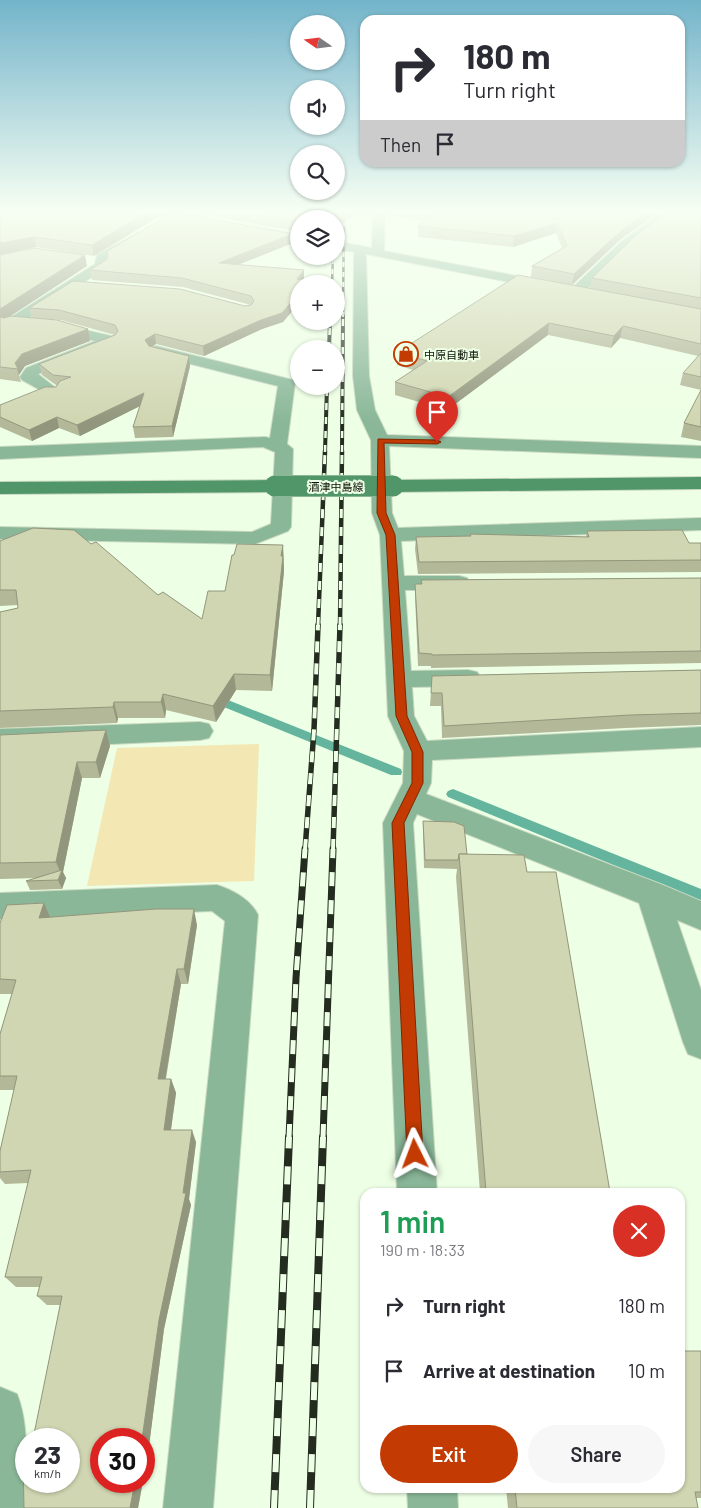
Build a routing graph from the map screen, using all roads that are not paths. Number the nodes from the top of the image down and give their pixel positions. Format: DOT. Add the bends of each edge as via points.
graph roads {
  1 [pos="77,281"];
  2 [pos="367,281"];
  3 [pos="526,281"];
  4 [pos="586,281"];
  5 [pos="73,284"];
  6 [pos="93,285"];
  7 [pos="576,291"];
  8 [pos="596,295"];
  9 [pos="6,325"];
  10 [pos="156,351"];
  11 [pos="53,392"];
  12 [pos="380,440"];
  13 [pos="278,447"];
  14 [pos="701,452"];
  15 [pos="0,453"];
  16 [pos="701,483"];
  17 [pos="0,488"];
  18 [pos="701,525"];
  19 [pos="0,533"];
  20 [pos="390,535"];
  21 [pos="482,582"];
  22 [pos="393,583"];
  23 [pos="487,678"];
  24 [pos="399,679"];
  25 [pos="200,731"];
  26 [pos="701,738"];
  27 [pos="0,739"];
  28 [pos="418,752"];
  29 [pos="410,799"];
  30 [pos="652,894"];
  31 [pos="0,906"];
  32 [pos="701,916"];
  33 [pos="701,1042"];
  34 [pos="417,1188"];
  35 [pos="0,1411"];
  36 [pos="432,1493"];
  37 [pos="8,1508"];
  38 [pos="188,1508"];
  39 [pos="433,1508"];
  1 -- 5 [label="street"];
  2 -- 12 [label="street" via="361,376 366,410"];
  3 -- 7 [label="street"];
  4 -- 7 [label="street"];
  5 -- 6 [label="street"];
  5 -- 9 [label="street"];
  7 -- 8 [label="street"];
  9 -- 11 [label="street" via="60,326 111,340 32,371 28,377"];
  10 -- 13 [label="street" via="287,382"];
  12 -- 14 [label="street"];
  12 -- 20 [label="street" via="382,513"];
  13 -- 15 [label="street" via="265,442"];
  13 -- 19 [label="street" via="284,449 280,527 255,538"];
  16 -- 17 [label="main road, 酒津中島線, bridge"];
  18 -- 20 [label="street"];
  20 -- 22 [label="street"];
  21 -- 22 [label="street"];
  22 -- 24 [label="street"];
  23 -- 24 [label="street"];
  24 -- 28 [label="street" via="401,716"];
  25 -- 27 [label="street"];
  26 -- 28 [label="street"];
  28 -- 29 [label="street" via="418,783"];
  29 -- 30 [label="street"];
  29 -- 34 [label="street" via="398,823"];
  30 -- 32 [label="street"];
  30 -- 33 [label="street"];
  31 -- 38 [label="street" via="217,898 242,916"];
  35 -- 37 [label="street"];
  36 -- 39 [label="street"];
}
